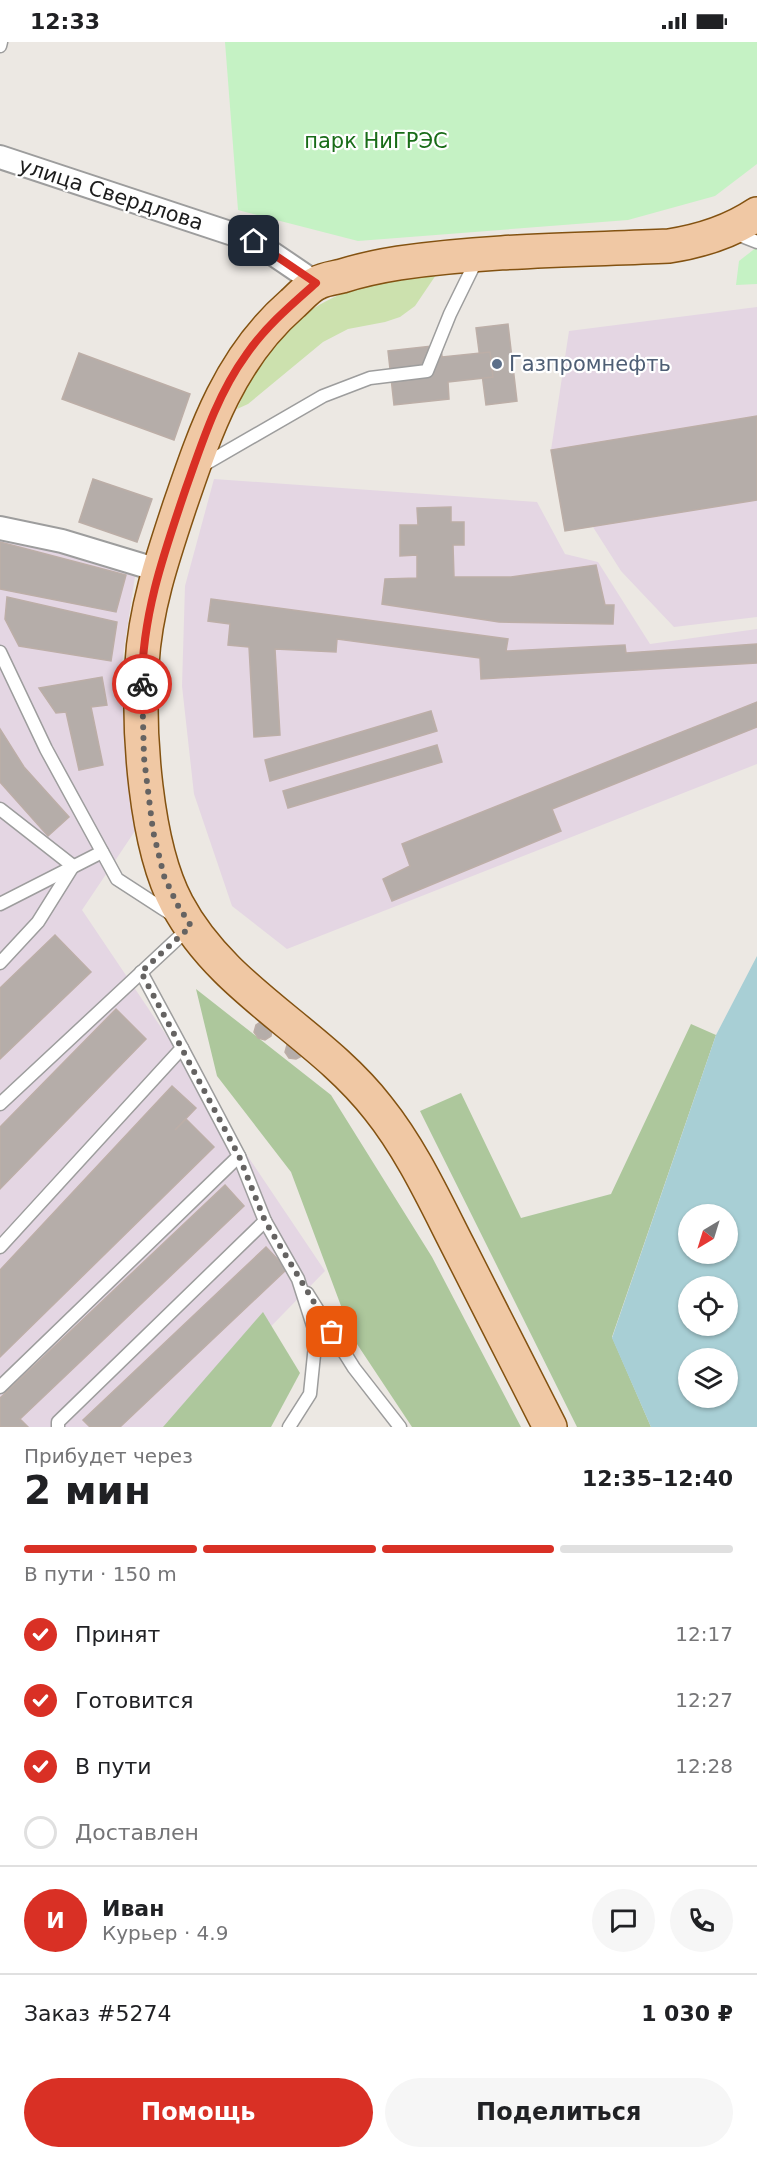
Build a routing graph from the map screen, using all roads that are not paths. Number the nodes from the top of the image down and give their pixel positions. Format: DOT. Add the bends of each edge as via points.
graph roads {
  1 [pos="0,157"];
  2 [pos="757,214"];
  3 [pos="742,236"];
  4 [pos="479,255"];
  5 [pos="316,283"];
  6 [pos="191,472"];
  7 [pos="0,528"];
  8 [pos="158,570"];
  9 [pos="0,652"];
  10 [pos="0,809"];
  11 [pos="102,852"];
  12 [pos="73,867"];
  13 [pos="0,904"];
  14 [pos="191,926"];
  15 [pos="0,963"];
  16 [pos="141,972"];
  17 [pos="182,1048"];
  18 [pos="0,1104"];
  19 [pos="239,1156"];
  20 [pos="265,1221"];
  21 [pos="0,1247"];
  22 [pos="298,1279"];
  23 [pos="0,1387"];
  24 [pos="58,1427"];
  25 [pos="289,1427"];
  26 [pos="400,1427"];
  27 [pos="550,1427"];
  1 -- 5 [label="street, улица Свердлова" via="254,241"];
  2 -- 3 [label="main road"];
  3 -- 4 [label="main road" via="669,246"];
  4 -- 5 [label="main road" via="374,267"];
  4 -- 6 [label="lane" via="427,371 370,378 323,396"];
  5 -- 6 [label="main road" via="277,317 246,355 219,400"];
  6 -- 8 [label="main road"];
  7 -- 8 [label="street" via="62,541"];
  8 -- 14 [label="main road" via="142,662 144,758 153,831 164,876"];
  9 -- 11 [label="lane" via="46,749"];
  10 -- 12 [label="lane"];
  11 -- 12 [label="lane"];
  11 -- 14 [label="lane" via="117,879"];
  12 -- 13 [label="lane"];
  12 -- 15 [label="lane" via="38,922"];
  14 -- 16 [label="lane"];
  14 -- 27 [label="main road" via="230,972 330,1058 378,1108 416,1167"];
  16 -- 17 [label="lane"];
  16 -- 18 [label="lane"];
  17 -- 19 [label="lane"];
  17 -- 21 [label="lane"];
  19 -- 20 [label="lane"];
  19 -- 23 [label="lane"];
  20 -- 22 [label="lane"];
  20 -- 24 [label="lane" via="58,1422"];
  22 -- 25 [label="lane" via="315,1335 310,1394"];
  22 -- 26 [label="lane" via="354,1368"];
}
